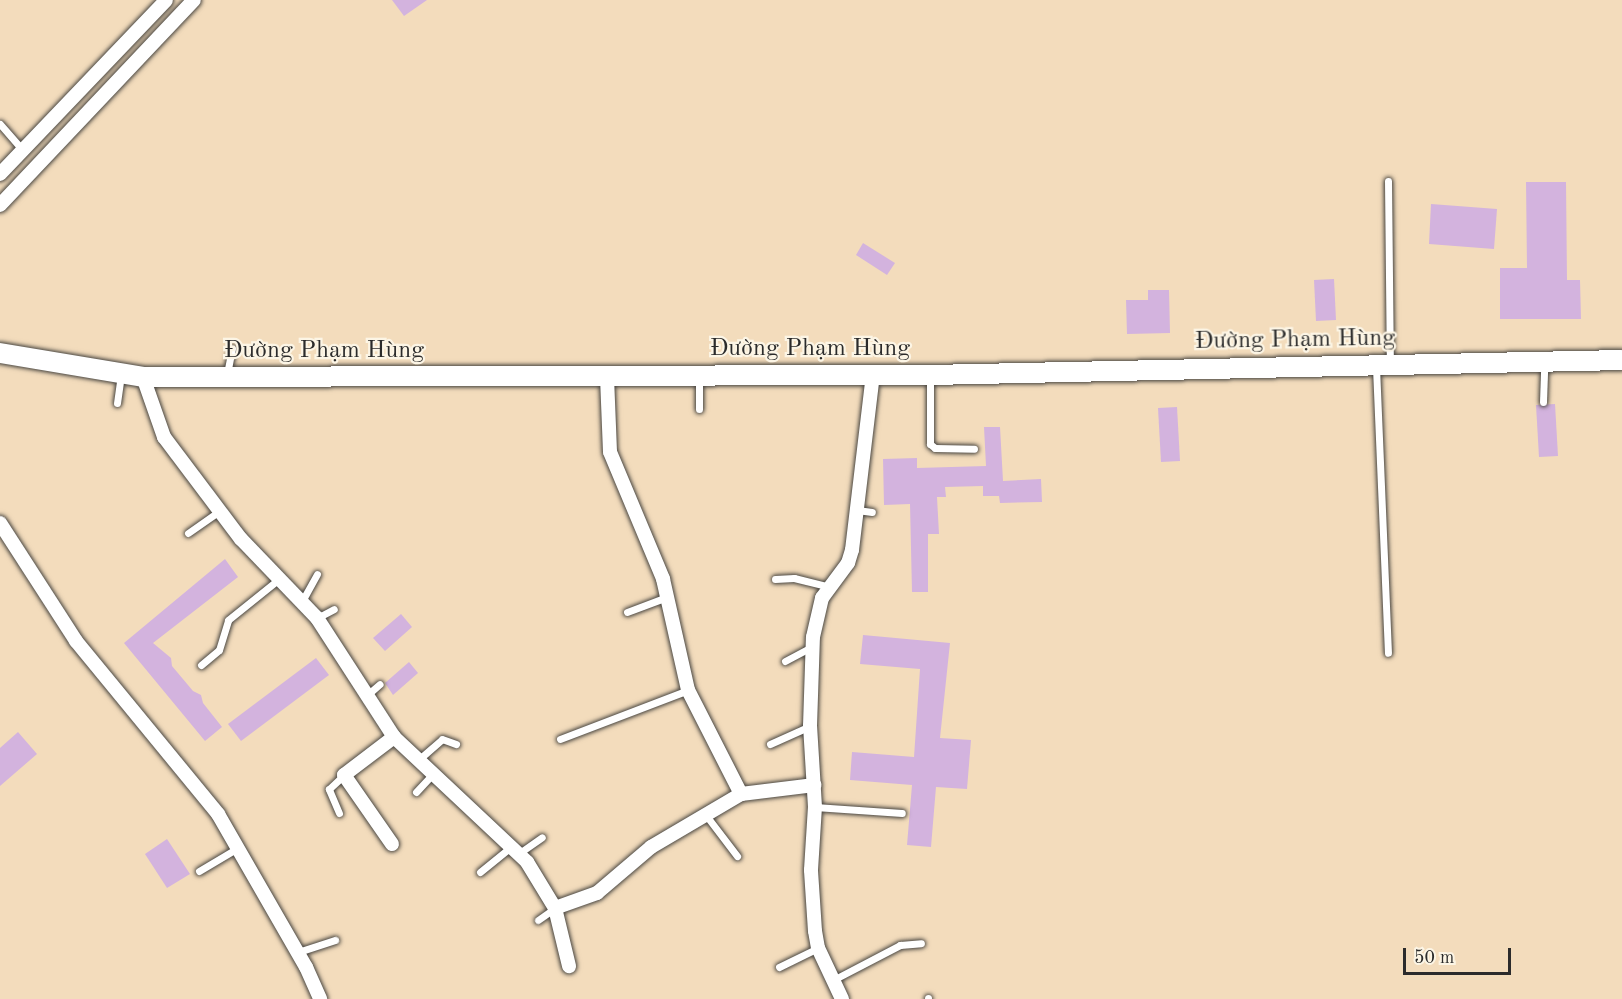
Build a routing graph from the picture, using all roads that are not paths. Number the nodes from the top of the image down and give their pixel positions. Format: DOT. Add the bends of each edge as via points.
graph roads {
  1 [pos="166,0"];
  2 [pos="194,0"];
  3 [pos="93,76"];
  4 [pos="108,90"];
  5 [pos="0,124"];
  6 [pos="23,150"];
  7 [pos="2,173"];
  8 [pos="1388,181"];
  9 [pos="19,185"];
  10 [pos="0,205"];
  11 [pos="232,348"];
  12 [pos="0,353"];
  13 [pos="1622,360"];
  14 [pos="1544,361"];
  15 [pos="1383,364"];
  16 [pos="122,374"];
  17 [pos="699,375"];
  18 [pos="873,375"];
  19 [pos="930,375"];
  20 [pos="143,377"];
  21 [pos="226,377"];
  22 [pos="607,377"];
  23 [pos="1543,402"];
  24 [pos="117,403"];
  25 [pos="699,409"];
  26 [pos="974,448"];
  27 [pos="857,510"];
  28 [pos="220,511"];
  29 [pos="872,512"];
  30 [pos="0,523"];
  31 [pos="188,533"];
  32 [pos="317,574"];
  33 [pos="279,579"];
  34 [pos="775,579"];
  35 [pos="831,586"];
  36 [pos="667,597"];
  37 [pos="301,603"];
  38 [pos="334,609"];
  39 [pos="627,612"];
  40 [pos="317,618"];
  41 [pos="813,646"];
  42 [pos="1388,653"];
  43 [pos="785,661"];
  44 [pos="201,665"];
  45 [pos="380,684"];
  46 [pos="688,690"];
  47 [pos="366,696"];
  48 [pos="810,726"];
  49 [pos="394,737"];
  50 [pos="560,739"];
  51 [pos="456,744"];
  52 [pos="770,744"];
  53 [pos="417,761"];
  54 [pos="344,775"];
  55 [pos="432,775"];
  56 [pos="814,785"];
  57 [pos="416,792"];
  58 [pos="741,794"];
  59 [pos="816,807"];
  60 [pos="339,813"];
  61 [pos="902,813"];
  62 [pos="705,814"];
  63 [pos="542,837"];
  64 [pos="392,844"];
  65 [pos="236,849"];
  66 [pos="515,850"];
  67 [pos="737,856"];
  68 [pos="199,871"];
  69 [pos="480,872"];
  70 [pos="555,908"];
  71 [pos="538,920"];
  72 [pos="335,940"];
  73 [pos="921,943"];
  74 [pos="818,948"];
  75 [pos="298,952"];
  76 [pos="569,966"];
  77 [pos="779,967"];
  78 [pos="832,980"];
  79 [pos="320,999"];
  80 [pos="842,999"];
  1 -- 3 [label="street"];
  2 -- 4 [label="street"];
  3 -- 4 [label="street"];
  3 -- 6 [label="street"];
  4 -- 9 [label="street"];
  5 -- 6 [label="lane"];
  6 -- 7 [label="street"];
  7 -- 9 [label="street"];
  8 -- 15 [label="lane"];
  9 -- 10 [label="street"];
  11 -- 21 [label="lane"];
  12 -- 16 [label="main road, Đường Phạm Hùng"];
  13 -- 14 [label="main road, Đường Phạm Hùng"];
  14 -- 15 [label="main road, Đường Phạm Hùng"];
  14 -- 23 [label="lane"];
  15 -- 19 [label="main road, Đường Phạm Hùng"];
  15 -- 42 [label="lane"];
  16 -- 20 [label="main road, Đường Phạm Hùng"];
  16 -- 24 [label="lane"];
  17 -- 18 [label="main road, Đường Phạm Hùng"];
  17 -- 22 [label="main road, Đường Phạm Hùng"];
  17 -- 25 [label="lane"];
  18 -- 19 [label="main road, Đường Phạm Hùng"];
  18 -- 27 [label="street"];
  19 -- 26 [label="lane" via="930,444 935,448"];
  20 -- 21 [label="main road, Đường Phạm Hùng"];
  20 -- 28 [label="street" via="159,429"];
  21 -- 22 [label="main road, Đường Phạm Hùng"];
  22 -- 36 [label="street" via="610,452 643,524"];
  27 -- 29 [label="lane"];
  27 -- 35 [label="street" via="848,563"];
  28 -- 31 [label="lane"];
  28 -- 33 [label="street"];
  30 -- 65 [label="street" via="76,641 202,791"];
  32 -- 37 [label="lane"];
  33 -- 37 [label="street"];
  33 -- 44 [label="lane" via="228,620 219,650"];
  34 -- 35 [label="lane" via="794,578"];
  35 -- 41 [label="street" via="817,614"];
  36 -- 39 [label="lane"];
  36 -- 46 [label="street"];
  37 -- 40 [label="street"];
  38 -- 40 [label="lane"];
  40 -- 47 [label="street"];
  41 -- 43 [label="lane"];
  41 -- 48 [label="street"];
  45 -- 47 [label="lane"];
  46 -- 50 [label="lane"];
  46 -- 58 [label="street"];
  47 -- 49 [label="street"];
  48 -- 52 [label="lane"];
  48 -- 56 [label="street"];
  49 -- 53 [label="street"];
  49 -- 54 [label="street"];
  51 -- 53 [label="lane" via="442,739"];
  53 -- 55 [label="street"];
  54 -- 60 [label="lane" via="329,789"];
  54 -- 64 [label="street"];
  55 -- 57 [label="lane"];
  55 -- 66 [label="street"];
  56 -- 58 [label="street"];
  56 -- 59 [label="street"];
  58 -- 62 [label="street"];
  59 -- 61 [label="lane"];
  59 -- 74 [label="street" via="811,870"];
  62 -- 67 [label="lane"];
  62 -- 70 [label="street" via="651,847 597,893"];
  63 -- 66 [label="lane"];
  65 -- 68 [label="lane"];
  65 -- 75 [label="street"];
  66 -- 69 [label="lane"];
  66 -- 70 [label="street"];
  70 -- 71 [label="lane"];
  70 -- 76 [label="street"];
  72 -- 75 [label="lane"];
  73 -- 78 [label="lane" via="900,945"];
  74 -- 77 [label="lane"];
  74 -- 78 [label="street"];
  75 -- 79 [label="street"];
  78 -- 80 [label="street"];
}
